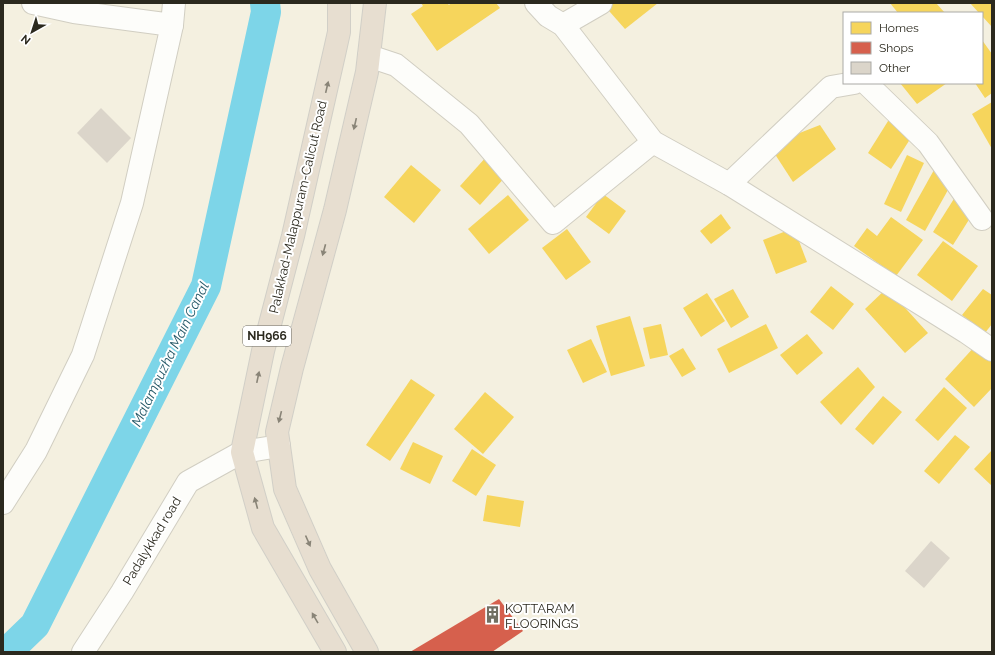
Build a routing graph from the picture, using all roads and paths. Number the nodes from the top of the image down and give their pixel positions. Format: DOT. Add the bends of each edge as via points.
graph roads {
  1 [pos="33,3"];
  2 [pos="174,3"];
  3 [pos="339,3"];
  4 [pos="375,3"];
  5 [pos="536,3"];
  6 [pos="601,3"];
  7 [pos="172,25"];
  8 [pos="563,25"];
  9 [pos="369,56"];
  10 [pos="848,84"];
  11 [pos="867,84"];
  12 [pos="653,142"];
  13 [pos="729,184"];
  14 [pos="982,220"];
  15 [pos="992,350"];
  16 [pos="279,446"];
  17 [pos="242,452"];
  18 [pos="3,503"];
  19 [pos="83,652"];
  20 [pos="335,652"];
  21 [pos="367,652"];
  1 -- 7 [label="street" via="74,12"];
  2 -- 7 [label="street"];
  17 -- 3 [label="highway, Palakkad-Malappuram-Calicut Road / NH966, one-way" via="263,351 293,236 339,32"];
  4 -- 9 [label="highway, NH966"];
  5 -- 8 [label="street" via="548,16"];
  6 -- 8 [label="street"];
  7 -- 18 [label="street" via="132,204 83,355 36,451"];
  8 -- 12 [label="street"];
  9 -- 12 [label="street" via="396,65 468,124 553,223"];
  9 -- 16 [label="highway, NH966, one-way" via="335,210 277,432"];
  10 -- 13 [label="street" via="831,87"];
  11 -- 14 [label="street" via="928,143"];
  12 -- 13 [label="street"];
  13 -- 15 [label="street"];
  16 -- 17 [label="street, Padalykkad road"];
  16 -- 21 [label="highway, NH966, one-way" via="285,489 320,569"];
  17 -- 19 [label="street, Padalykkad road" via="188,482"];
  20 -- 17 [label="highway, Palakkad-Malappuram-Calicut Road / NH966, one-way" via="263,528"];
}
